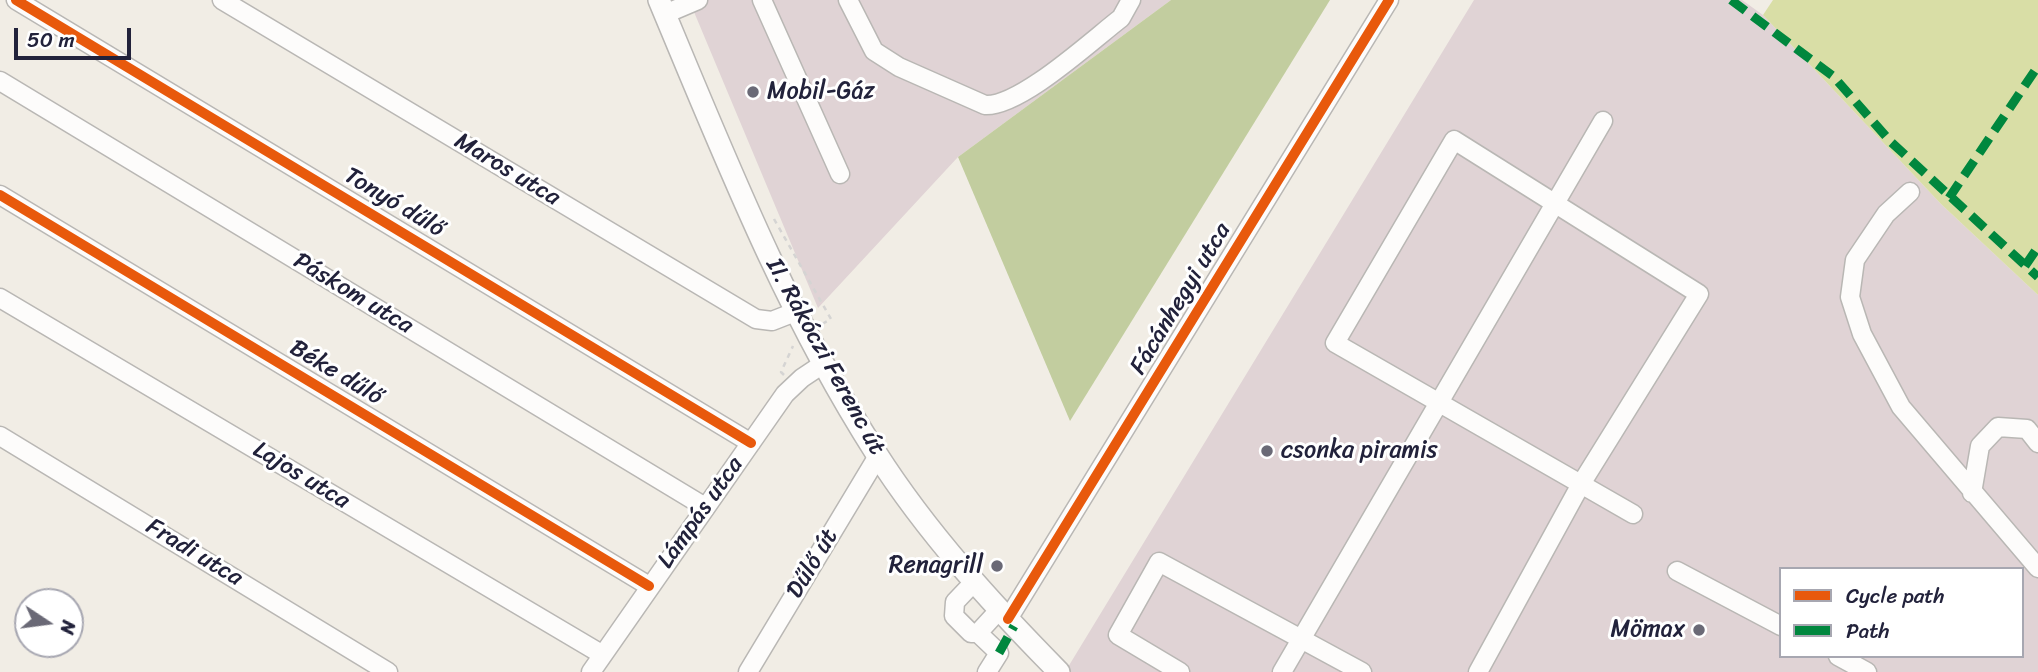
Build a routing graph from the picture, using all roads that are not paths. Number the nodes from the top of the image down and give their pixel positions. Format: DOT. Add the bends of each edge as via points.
graph roads {
  1 [pos="16,0"];
  2 [pos="222,0"];
  3 [pos="698,0"];
  4 [pos="762,0"];
  5 [pos="848,0"];
  6 [pos="1131,0"];
  7 [pos="1389,0"];
  8 [pos="662,7"];
  9 [pos="0,81"];
  10 [pos="1603,121"];
  11 [pos="840,174"];
  12 [pos="1910,192"];
  13 [pos="0,195"];
  14 [pos="1555,203"];
  15 [pos="0,298"];
  16 [pos="795,312"];
  17 [pos="823,364"];
  18 [pos="1439,402"];
  19 [pos="0,436"];
  20 [pos="751,443"];
  21 [pos="2038,443"];
  22 [pos="878,456"];
  23 [pos="1581,484"];
  24 [pos="1972,493"];
  25 [pos="705,508"];
  26 [pos="1633,514"];
  27 [pos="2038,568"];
  28 [pos="1677,571"];
  29 [pos="975,581"];
  30 [pos="649,586"];
  31 [pos="1004,614"];
  32 [pos="1779,625"];
  33 [pos="978,633"];
  34 [pos="1300,640"];
  35 [pos="603,655"];
  36 [pos="1842,658"];
  37 [pos="388,672"];
  38 [pos="591,672"];
  39 [pos="748,672"];
  40 [pos="987,672"];
  41 [pos="1059,672"];
  42 [pos="1180,672"];
  43 [pos="1282,672"];
  44 [pos="1362,672"];
  45 [pos="1478,672"];
  46 [pos="1867,672"];
  1 -- 20 [label="street, Tonyó dűlő"];
  2 -- 16 [label="street, Maros utca" via="756,319 772,321"];
  3 -- 8 [label="street"];
  4 -- 11 [label="street"];
  5 -- 6 [label="street" via="874,51 899,67 985,105 997,106 1018,97 1121,18"];
  7 -- 31 [label="street, Fácánhegyi utca"];
  8 -- 16 [label="main road, II. Rákóczi Ferenc út"];
  9 -- 25 [label="street, Páskom utca"];
  10 -- 14 [label="street"];
  12 -- 24 [label="street" via="1886,214 1856,260 1850,297 1862,334 1901,407"];
  13 -- 30 [label="street, Béke dűlő"];
  14 -- 18 [label="street"];
  14 -- 18 [label="street" via="1454,140 1335,343"];
  14 -- 23 [label="street" via="1699,294"];
  15 -- 35 [label="street, Lajos utca"];
  16 -- 17 [label="main road, II. Rákóczi Ferenc út"];
  17 -- 20 [label="street, Lámpás utca" via="794,384"];
  17 -- 22 [label="main road, II. Rákóczi Ferenc út"];
  18 -- 23 [label="street"];
  18 -- 34 [label="street"];
  19 -- 37 [label="street, Fradi utca"];
  20 -- 25 [label="street, Lámpás utca"];
  21 -- 24 [label="street" via="2027,429 1998,427 1980,446"];
  22 -- 29 [label="main road, II. Rákóczi Ferenc út"];
  22 -- 39 [label="street, Dűlő út"];
  23 -- 26 [label="street"];
  23 -- 45 [label="street"];
  24 -- 27 [label="street"];
  25 -- 30 [label="street, Lámpás utca"];
  28 -- 32 [label="street"];
  29 -- 31 [label="main road, II. Rákóczi Ferenc út"];
  29 -- 33 [label="street" via="952,609 971,633"];
  30 -- 35 [label="street, Lámpás utca"];
  31 -- 33 [label="street, Fácánhegyi utca"];
  31 -- 41 [label="main road, II. Rákóczi Ferenc út"];
  33 -- 40 [label="street" via="999,653"];
  34 -- 42 [label="street" via="1159,562 1118,635"];
  34 -- 43 [label="street"];
  34 -- 44 [label="street"];
  35 -- 38 [label="street, Lámpás utca"];
  36 -- 46 [label="street"];
}
